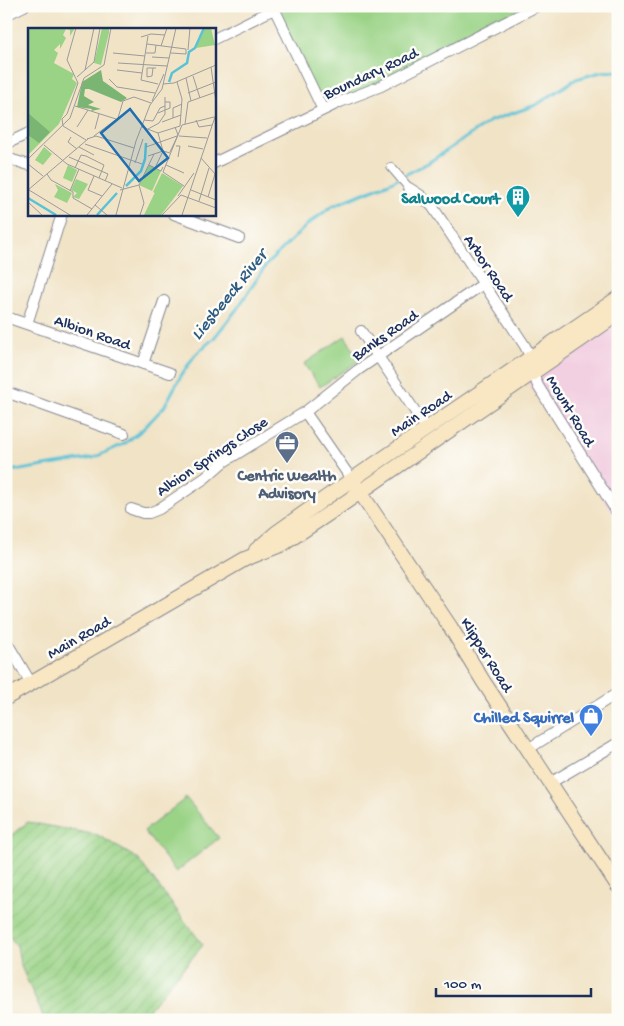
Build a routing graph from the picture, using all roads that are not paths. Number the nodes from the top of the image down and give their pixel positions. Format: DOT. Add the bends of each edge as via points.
graph roads {
  1 [pos="24,6"];
  2 [pos="537,6"];
  3 [pos="273,8"];
  4 [pos="6,15"];
  5 [pos="215,38"];
  6 [pos="324,110"];
  7 [pos="28,133"];
  8 [pos="6,144"];
  9 [pos="6,158"];
  10 [pos="215,163"];
  11 [pos="28,165"];
  12 [pos="391,167"];
  13 [pos="409,188"];
  14 [pos="62,215"];
  15 [pos="177,215"];
  16 [pos="239,238"];
  17 [pos="483,284"];
  18 [pos="618,298"];
  19 [pos="164,301"];
  20 [pos="618,314"];
  21 [pos="6,317"];
  22 [pos="27,324"];
  23 [pos="361,331"];
  24 [pos="378,357"];
  25 [pos="143,364"];
  26 [pos="533,364"];
  27 [pos="170,373"];
  28 [pos="6,392"];
  29 [pos="305,412"];
  30 [pos="427,429"];
  31 [pos="124,434"];
  32 [pos="356,486"];
  33 [pos="131,509"];
  34 [pos="618,514"];
  35 [pos="6,641"];
  36 [pos="32,683"];
  37 [pos="613,696"];
  38 [pos="6,698"];
  39 [pos="618,742"];
  40 [pos="528,749"];
  41 [pos="550,783"];
  42 [pos="618,886"];
  1 -- 4 [label="street"];
  2 -- 6 [label="street, Boundary Road" via="380,86"];
  3 -- 5 [label="street"];
  3 -- 6 [label="street"];
  6 -- 10 [label="street, Boundary Road"];
  7 -- 8 [label="street"];
  9 -- 11 [label="street"];
  12 -- 13 [label="street"];
  13 -- 17 [label="street, Arbor Road" via="432,206"];
  14 -- 22 [label="street"];
  15 -- 16 [label="street"];
  17 -- 24 [label="street, Banks Road"];
  17 -- 26 [label="street, Arbor Road" via="526,346"];
  18 -- 26 [label="main road, Main Road"];
  19 -- 25 [label="street"];
  20 -- 26 [label="main road, Main Road"];
  21 -- 22 [label="street, Albion Road"];
  22 -- 25 [label="street, Albion Road"];
  23 -- 24 [label="street"];
  24 -- 29 [label="street, Banks Road"];
  24 -- 30 [label="street"];
  25 -- 27 [label="street, Albion Road"];
  26 -- 30 [label="main road, Main Road"];
  26 -- 32 [label="main road, Main Road"];
  26 -- 34 [label="street, Mount Road" via="538,386"];
  28 -- 31 [label="street"];
  29 -- 32 [label="street"];
  29 -- 33 [label="street, Albion Springs Close" via="222,463 159,509 149,513"];
  30 -- 32 [label="main road, Main Road"];
  32 -- 36 [label="main road, Main Road" via="276,533 245,559"];
  32 -- 40 [label="main road, Klipper Road"];
  35 -- 36 [label="street"];
  36 -- 38 [label="main road, Main Road"];
  37 -- 40 [label="street"];
  39 -- 41 [label="street"];
  40 -- 41 [label="main road, Klipper Road"];
  41 -- 42 [label="main road, Klipper Road"];
}
